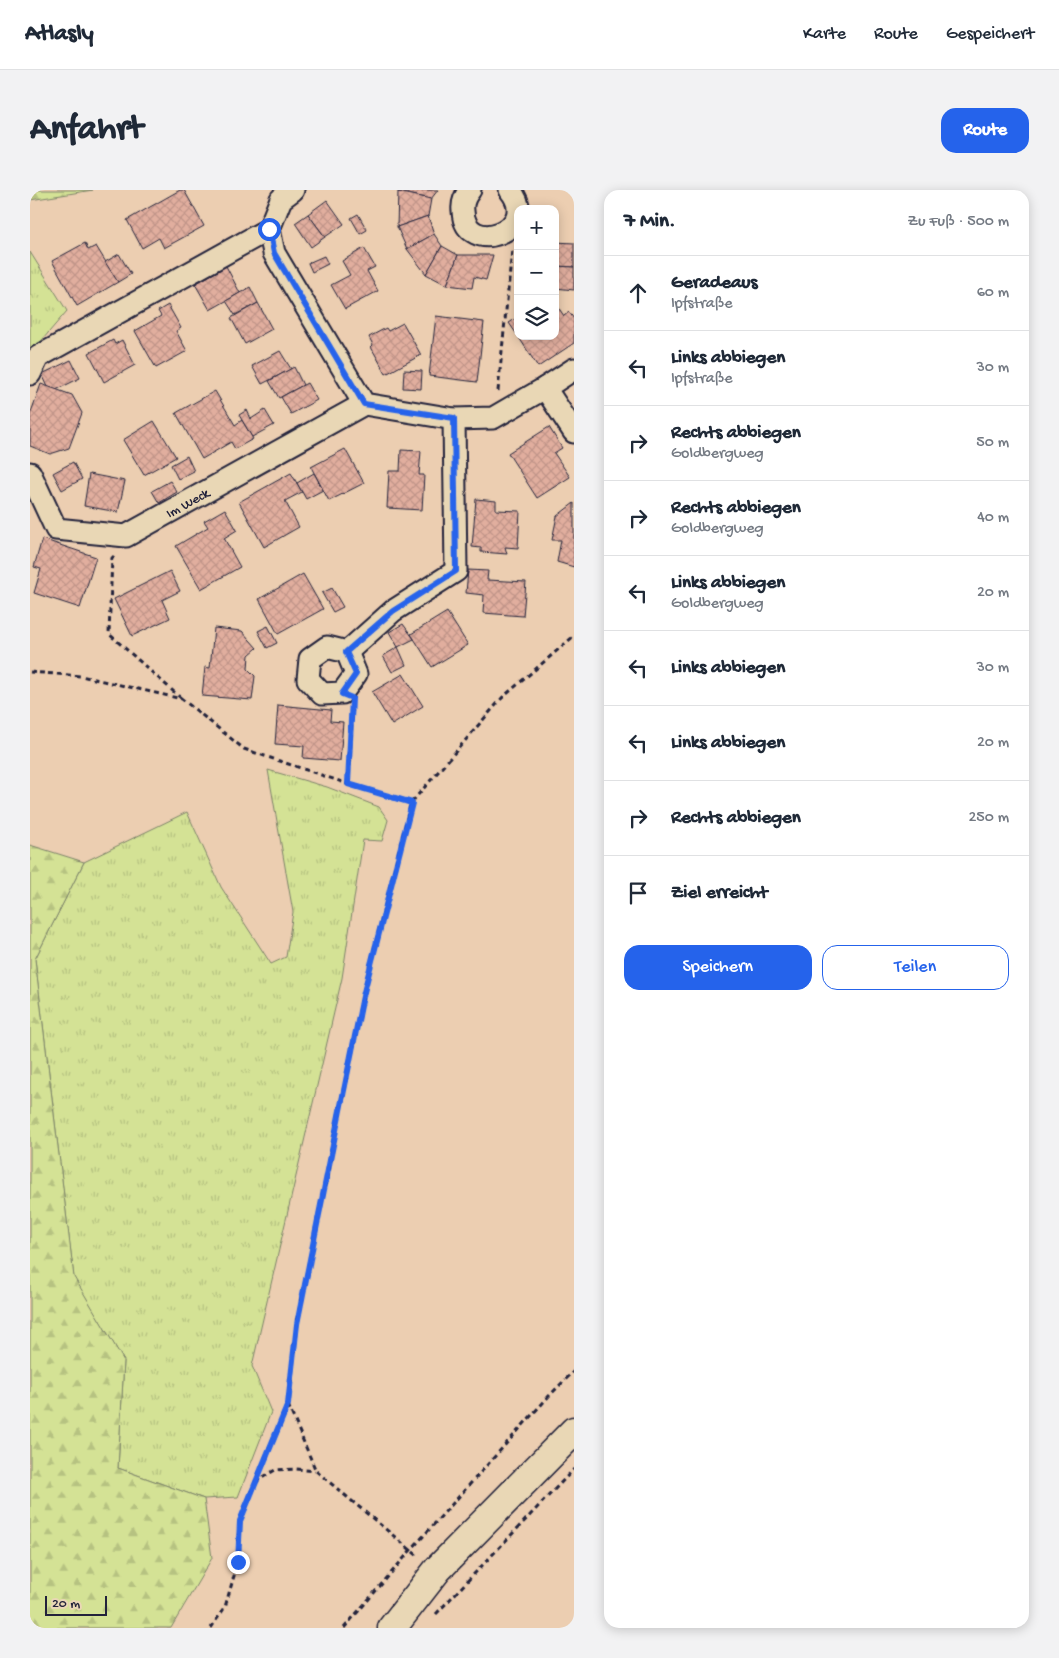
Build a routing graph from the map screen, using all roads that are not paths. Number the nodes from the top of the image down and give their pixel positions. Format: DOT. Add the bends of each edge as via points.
graph roads {
  1 [pos="293,190"];
  2 [pos="470,190"];
  3 [pos="513,191"];
  4 [pos="269,229"];
  5 [pos="574,369"];
  6 [pos="30,374"];
  7 [pos="545,388"];
  8 [pos="364,404"];
  9 [pos="454,418"];
  10 [pos="574,432"];
  11 [pos="30,473"];
  12 [pos="346,652"];
  13 [pos="574,1430"];
  14 [pos="392,1628"];
  1 -- 4 [label="street" via="282,199"];
  2 -- 3 [label="street" via="462,203 463,217 468,226 483,236 502,234 515,222 518,213"];
  4 -- 6 [label="street" via="38,357"];
  4 -- 8 [label="street" via="274,253"];
  5 -- 7 [label="street"];
  7 -- 9 [label="street" via="493,418"];
  7 -- 10 [label="street"];
  8 -- 9 [label="street"];
  8 -- 11 [label="street, Im Weck" via="126,536 56,529"];
  9 -- 12 [label="street" via="456,571 393,611"];
  12 -- 12 [label="street" via="327,647 310,659 308,679 322,694 342,694 356,674"];
  13 -- 14 [label="main road" via="438,1569"];
}
